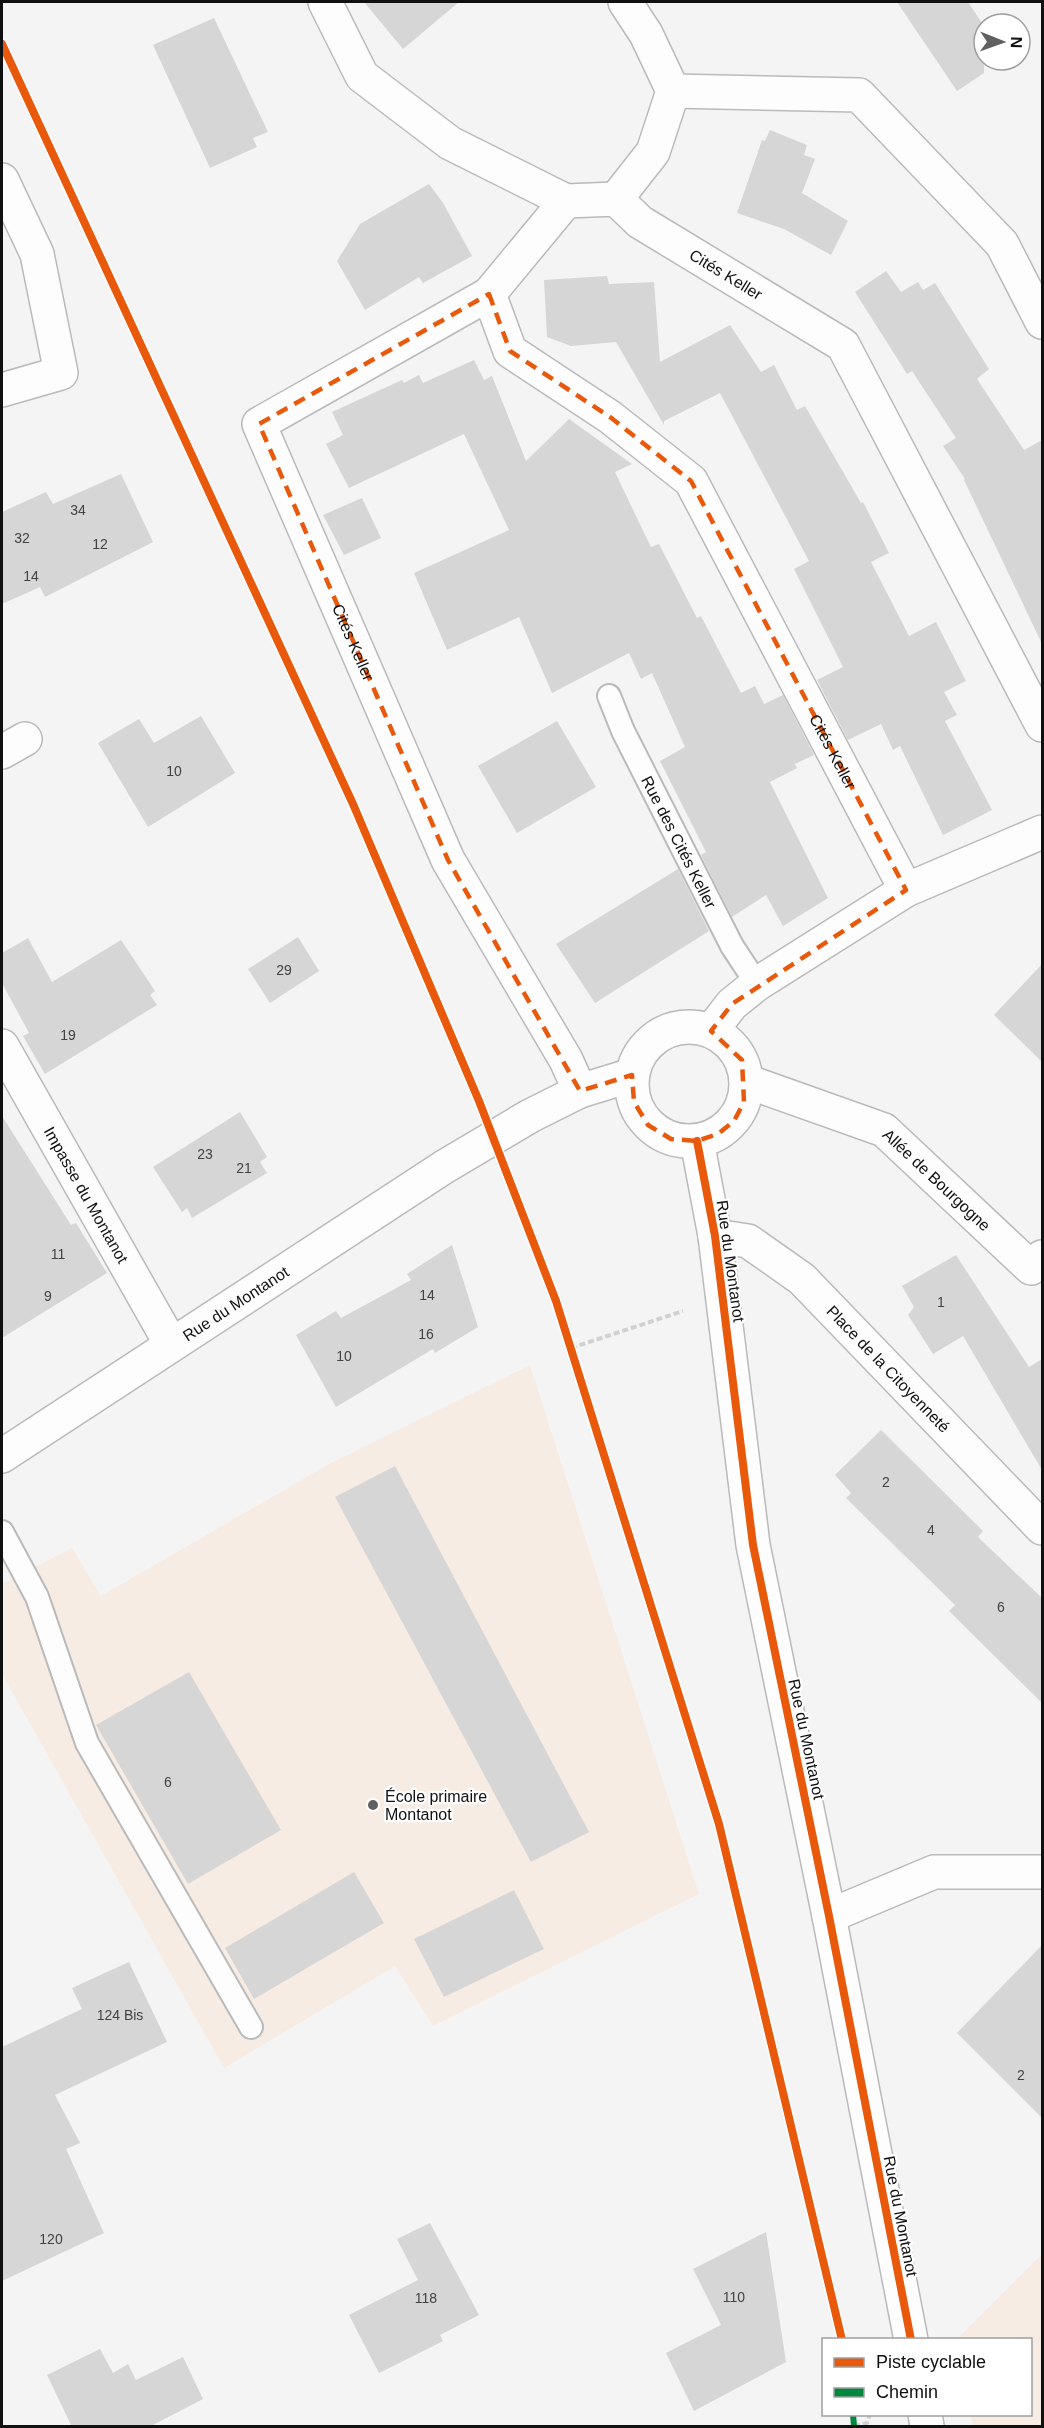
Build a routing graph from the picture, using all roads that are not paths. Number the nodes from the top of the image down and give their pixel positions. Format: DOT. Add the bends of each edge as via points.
graph roads {
  1 [pos="325,2"];
  2 [pos="625,2"];
  3 [pos="673,90"];
  4 [pos="2,180"];
  5 [pos="616,199"];
  6 [pos="566,201"];
  7 [pos="489,294"];
  8 [pos="1042,322"];
  9 [pos="2,390"];
  10 [pos="609,696"];
  11 [pos="1042,725"];
  12 [pos="1042,832"];
  13 [pos="906,890"];
  14 [pos="757,984"];
  15 [pos="711,1031"];
  16 [pos="2,1046"];
  17 [pos="632,1075"];
  18 [pos="747,1081"];
  19 [pos="580,1090"];
  20 [pos="697,1141"];
  21 [pos="715,1236"];
  22 [pos="1042,1257"];
  23 [pos="171,1344"];
  24 [pos="2,1456"];
  25 [pos="1042,1527"];
  26 [pos="2,1532"];
  27 [pos="1042,1872"];
  28 [pos="829,1916"];
  29 [pos="251,2027"];
  30 [pos="911,2338"];
  1 -- 6 [label="street" via="362,76 450,143"];
  2 -- 3 [label="street" via="646,34"];
  3 -- 5 [label="street" via="652,152"];
  3 -- 8 [label="street" via="859,95 1002,244"];
  4 -- 9 [label="street" via="37,254 61,373"];
  5 -- 6 [label="street"];
  5 -- 11 [label="street, Cités Keller" via="640,222 843,345"];
  6 -- 7 [label="street, Cités Keller"];
  7 -- 13 [label="street, Cités Keller" via="510,351 610,417 691,481"];
  7 -- 19 [label="street, Cités Keller" via="259,424 448,860"];
  10 -- 14 [label="lane, Rue des Cités Keller" via="732,946"];
  12 -- 13 [label="street"];
  13 -- 14 [label="street"];
  14 -- 15 [label="street" via="732,1004"];
  15 -- 17 [label="street" via="686,1026 661,1033 642,1051"];
  15 -- 18 [label="street" via="729,1043 742,1060"];
  16 -- 23 [label="street, Impasse du Montanot"];
  17 -- 19 [label="street, Rue du Montanot"];
  17 -- 20 [label="street" via="634,1102 648,1125 671,1139"];
  18 -- 20 [label="street" via="744,1102 734,1121 718,1134"];
  18 -- 22 [label="street, Allée de Bourgogne" via="884,1130 1031,1268"];
  19 -- 23 [label="street, Rue du Montanot" via="444,1167"];
  20 -- 21 [label="street, Rue du Montanot"];
  21 -- 25 [label="street, Place de la Citoyenneté" via="748,1241 802,1279"];
  21 -- 28 [label="street, Rue du Montanot" via="753,1545"];
  23 -- 24 [label="street, Rue du Montanot"];
  26 -- 29 [label="lane" via="37,1597 87,1743"];
  27 -- 28 [label="street" via="934,1872"];
  28 -- 30 [label="street, Rue du Montanot"];
}
